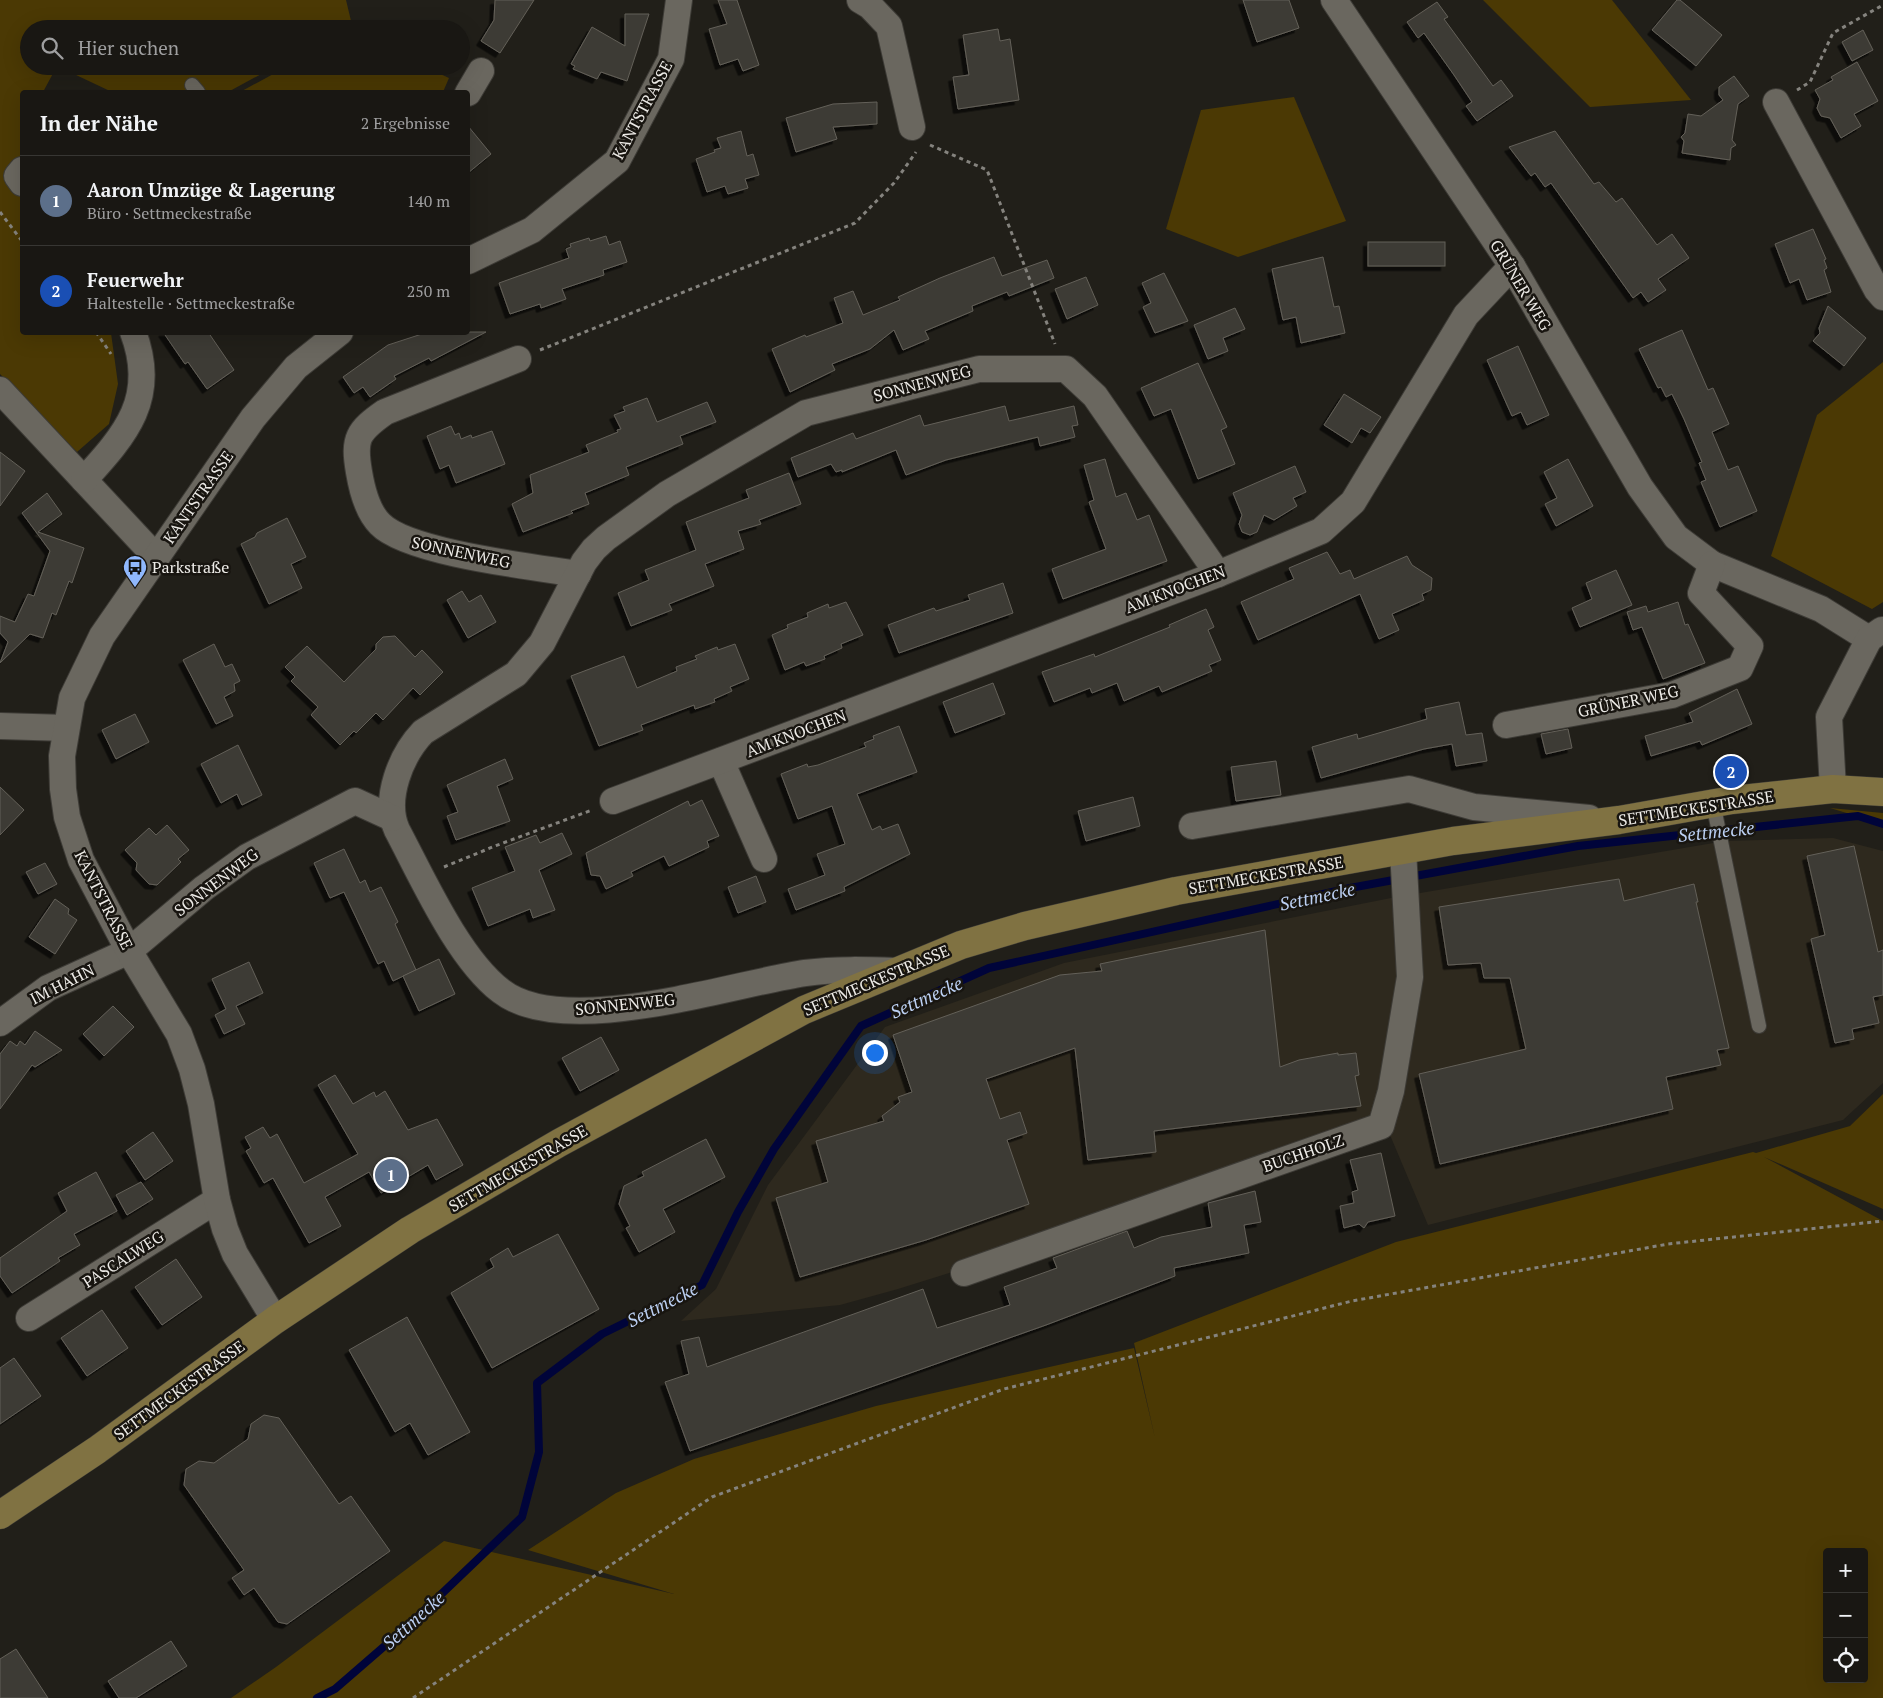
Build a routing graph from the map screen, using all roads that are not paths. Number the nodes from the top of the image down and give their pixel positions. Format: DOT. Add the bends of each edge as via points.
graph roads {
  1 [pos="679,0"];
  2 [pos="860,0"];
  3 [pos="1334,0"];
  4 [pos="481,71"];
  5 [pos="470,90"];
  6 [pos="1776,102"];
  7 [pos="912,127"];
  8 [pos="470,260"];
  9 [pos="1512,266"];
  10 [pos="1883,297"];
  11 [pos="135,335"];
  12 [pos="336,335"];
  13 [pos="518,359"];
  14 [pos="0,390"];
  15 [pos="84,480"];
  16 [pos="156,557"];
  17 [pos="1712,564"];
  18 [pos="578,574"];
  19 [pos="1218,574"];
  20 [pos="1876,635"];
  21 [pos="1506,725"];
  22 [pos="0,726"];
  23 [pos="66,728"];
  24 [pos="721,761"];
  25 [pos="1833,789"];
  26 [pos="1883,792"];
  27 [pos="613,801"];
  28 [pos="1714,809"];
  29 [pos="392,818"];
  30 [pos="1619,820"];
  31 [pos="1192,826"];
  32 [pos="1404,858"];
  33 [pos="764,859"];
  34 [pos="129,951"];
  35 [pos="896,971"];
  36 [pos="0,1023"];
  37 [pos="1759,1026"];
  38 [pos="217,1200"];
  39 [pos="964,1273"];
  40 [pos="29,1318"];
  41 [pos="275,1320"];
  42 [pos="0,1515"];
  1 -- 8 [label="street, KANTSTRASSE" via="671,59 616,161 532,230"];
  2 -- 7 [label="street" via="889,26"];
  3 -- 9 [label="street, GRÜNER WEG"];
  4 -- 5 [label="street"];
  6 -- 10 [label="street"];
  9 -- 17 [label="street, GRÜNER WEG" via="1640,487 1676,537"];
  9 -- 19 [label="street, AM KNOCHEN" via="1466,315 1353,502 1321,531"];
  11 -- 15 [label="street" via="142,366 138,405 116,444"];
  12 -- 16 [label="street, KANTSTRASSE" via="296,368 253,418"];
  13 -- 18 [label="street, SONNENWEG" via="394,408 359,434 362,486 367,504 380,524 402,539 440,550"];
  14 -- 15 [label="street"];
  15 -- 16 [label="street"];
  16 -- 23 [label="street, KANTSTRASSE" via="102,636 72,698"];
  17 -- 20 [label="street, GRÜNER WEG"];
  17 -- 21 [label="street, GRÜNER WEG" via="1701,593 1750,646 1740,668 1672,695"];
  18 -- 19 [label="street, SONNENWEG" via="594,549 645,509 806,413 979,369 1066,369 1095,396"];
  18 -- 29 [label="street, SONNENWEG" via="542,643 516,674 431,727 411,744 398,778"];
  19 -- 24 [label="street, AM KNOCHEN"];
  20 -- 25 [label="street" via="1829,717"];
  22 -- 23 [label="street"];
  23 -- 34 [label="street, KANTSTRASSE" via="62,756 67,817 81,860"];
  24 -- 27 [label="street, AM KNOCHEN"];
  24 -- 33 [label="street"];
  25 -- 26 [label="street, SETTMECKESTRASSE"];
  25 -- 28 [label="street, SETTMECKESTRASSE"];
  28 -- 30 [label="street, SETTMECKESTRASSE"];
  28 -- 37 [label="lane"];
  29 -- 34 [label="street, SONNENWEG" via="355,801 305,826 247,857 204,888"];
  29 -- 35 [label="street, SONNENWEG" via="469,958 503,993 538,1008 623,1007 712,993 805,973"];
  30 -- 31 [label="street" via="1474,807 1409,789"];
  30 -- 32 [label="street, SETTMECKESTRASSE" via="1453,842"];
  32 -- 35 [label="street, SETTMECKESTRASSE" via="1176,892 1025,926 961,945"];
  32 -- 39 [label="street, BUCHHOLZ" via="1410,977 1391,1092 1381,1126"];
  34 -- 36 [label="street, IM HAHN" via="48,988"];
  34 -- 38 [label="street, KANTSTRASSE" via="179,1034 192,1069 209,1144"];
  35 -- 41 [label="street, SETTMECKESTRASSE" via="804,1010 560,1143 410,1230"];
  38 -- 40 [label="street, PASCALWEG"];
  38 -- 41 [label="street, KANTSTRASSE" via="235,1254"];
  41 -- 42 [label="street, SETTMECKESTRASSE" via="98,1450"];
}
